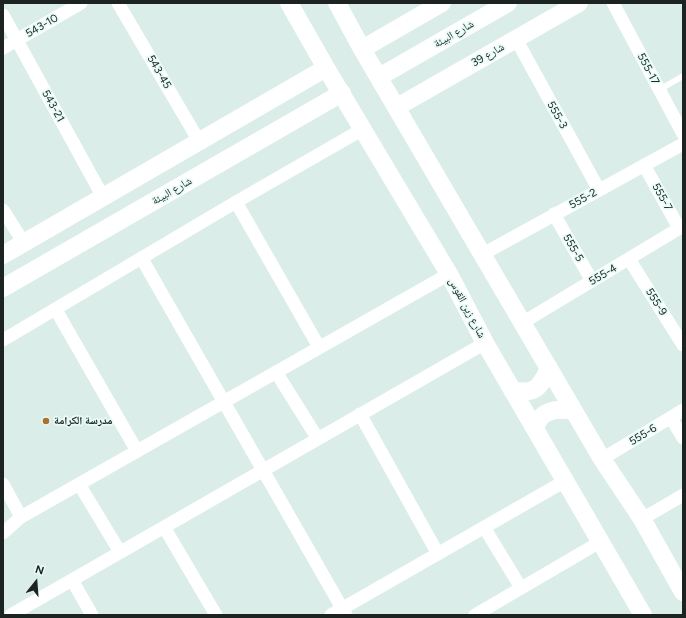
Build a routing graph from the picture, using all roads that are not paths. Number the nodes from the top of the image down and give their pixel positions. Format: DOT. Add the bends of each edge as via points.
graph roads {
  1 [pos="118,3"];
  2 [pos="289,3"];
  3 [pos="337,3"];
  4 [pos="442,3"];
  5 [pos="508,3"];
  6 [pos="579,3"];
  7 [pos="613,3"];
  8 [pos="76,4"];
  9 [pos="3,15"];
  10 [pos="516,39"];
  11 [pos="17,40"];
  12 [pos="3,48"];
  13 [pos="362,49"];
  14 [pos="326,68"];
  15 [pos="683,76"];
  16 [pos="379,77"];
  17 [pos="659,90"];
  18 [pos="342,93"];
  19 [pos="397,107"];
  20 [pos="363,129"];
  21 [pos="683,134"];
  22 [pos="200,141"];
  23 [pos="683,144"];
  24 [pos="644,165"];
  25 [pos="599,190"];
  26 [pos="103,197"];
  27 [pos="236,202"];
  28 [pos="3,210"];
  29 [pos="554,214"];
  30 [pos="681,227"];
  31 [pos="24,243"];
  32 [pos="482,254"];
  33 [pos="3,255"];
  34 [pos="142,259"];
  35 [pos="629,259"];
  36 [pos="449,274"];
  37 [pos="592,281"];
  38 [pos="3,288"];
  39 [pos="56,310"];
  40 [pos="522,323"];
  41 [pos="3,340"];
  42 [pos="485,343"];
  43 [pos="683,345"];
  44 [pos="319,347"];
  45 [pos="549,368"];
  46 [pos="276,372"];
  47 [pos="512,390"];
  48 [pos="225,401"];
  49 [pos="683,410"];
  50 [pos="574,411"];
  51 [pos="360,414"];
  52 [pos="671,418"];
  53 [pos="535,428"];
  54 [pos="683,438"];
  55 [pos="318,439"];
  56 [pos="137,451"];
  57 [pos="602,459"];
  58 [pos="264,470"];
  59 [pos="565,481"];
  60 [pos="3,484"];
  61 [pos="79,484"];
  62 [pos="683,495"];
  63 [pos="21,517"];
  64 [pos="642,519"];
  65 [pos="164,527"];
  66 [pos="484,527"];
  67 [pos="3,533"];
  68 [pos="600,542"];
  69 [pos="120,552"];
  70 [pos="438,554"];
  71 [pos="72,580"];
  72 [pos="521,588"];
  73 [pos="683,592"];
  74 [pos="340,613"];
  75 [pos="11,615"];
  76 [pos="92,615"];
  77 [pos="216,615"];
  78 [pos="475,615"];
  79 [pos="643,615"];
  1 -- 22 [label="street, 543-45"];
  2 -- 14 [label="main road, شارع زين القوس"];
  3 -- 13 [label="main road"];
  4 -- 13 [label="main road"];
  5 -- 16 [label="main road, شارع البيئة"];
  6 -- 10 [label="main road, شارع 39"];
  7 -- 17 [label="street, 555-17"];
  8 -- 11 [label="street, 543-10"];
  9 -- 11 [label="street, 543-21"];
  10 -- 19 [label="main road, شارع 39"];
  10 -- 25 [label="street, 555-3"];
  11 -- 12 [label="street, 543-10"];
  11 -- 26 [label="street, 543-21"];
  13 -- 16 [label="main road"];
  14 -- 18 [label="main road, شارع زين القوس"];
  14 -- 22 [label="main road"];
  15 -- 17 [label="lane"];
  16 -- 19 [label="main road"];
  17 -- 21 [label="street, 555-17"];
  18 -- 20 [label="main road, شارع زين القوس"];
  18 -- 38 [label="main road, شارع البيئة"];
  19 -- 32 [label="main road"];
  20 -- 27 [label="street"];
  20 -- 36 [label="main road, شارع زين القوس"];
  22 -- 26 [label="main road"];
  23 -- 24 [label="street, 555-2"];
  24 -- 25 [label="street, 555-2"];
  24 -- 30 [label="street, 555-7"];
  25 -- 29 [label="street, 555-2"];
  26 -- 31 [label="main road"];
  27 -- 34 [label="street"];
  27 -- 44 [label="street"];
  28 -- 31 [label="street"];
  29 -- 32 [label="street, 555-2"];
  29 -- 37 [label="street, 555-5"];
  30 -- 35 [label="street, 555-4"];
  31 -- 33 [label="main road"];
  32 -- 40 [label="main road"];
  34 -- 39 [label="street"];
  34 -- 48 [label="street"];
  35 -- 37 [label="street, 555-4"];
  35 -- 43 [label="street, 555-9"];
  36 -- 42 [label="main road, شارع زين القوس"];
  36 -- 44 [label="street"];
  37 -- 40 [label="street, 555-4"];
  39 -- 41 [label="street"];
  39 -- 56 [label="street"];
  40 -- 45 [label="main road"];
  42 -- 47 [label="main road, شارع زين القوس"];
  42 -- 51 [label="street"];
  44 -- 46 [label="street"];
  45 -- 47 [label="main road" via="544,380 533,391"];
  45 -- 50 [label="main road"];
  46 -- 48 [label="street"];
  46 -- 55 [label="street"];
  47 -- 53 [label="main road, شارع زين القوس"];
  48 -- 56 [label="street"];
  48 -- 58 [label="street"];
  49 -- 52 [label="street, 555-6"];
  50 -- 53 [label="main road" via="557,409 540,417"];
  50 -- 57 [label="main road"];
  51 -- 55 [label="street"];
  51 -- 70 [label="street"];
  52 -- 54 [label="street"];
  52 -- 57 [label="street, 555-6"];
  53 -- 59 [label="main road, شارع زين القوس"];
  55 -- 58 [label="street"];
  56 -- 61 [label="street"];
  57 -- 64 [label="main road"];
  58 -- 65 [label="street"];
  58 -- 74 [label="street"];
  59 -- 66 [label="street"];
  59 -- 68 [label="main road, شارع زين القوس"];
  60 -- 63 [label="street"];
  61 -- 63 [label="street"];
  61 -- 69 [label="street"];
  62 -- 64 [label="street"];
  63 -- 67 [label="street"];
  64 -- 73 [label="main road"];
  65 -- 69 [label="street"];
  65 -- 77 [label="street"];
  66 -- 70 [label="street"];
  66 -- 72 [label="street"];
  68 -- 72 [label="street"];
  68 -- 79 [label="main road, شارع زين القوس"];
  69 -- 71 [label="street"];
  70 -- 74 [label="street"];
  71 -- 75 [label="street"];
  71 -- 76 [label="street"];
  72 -- 78 [label="street"];
}
